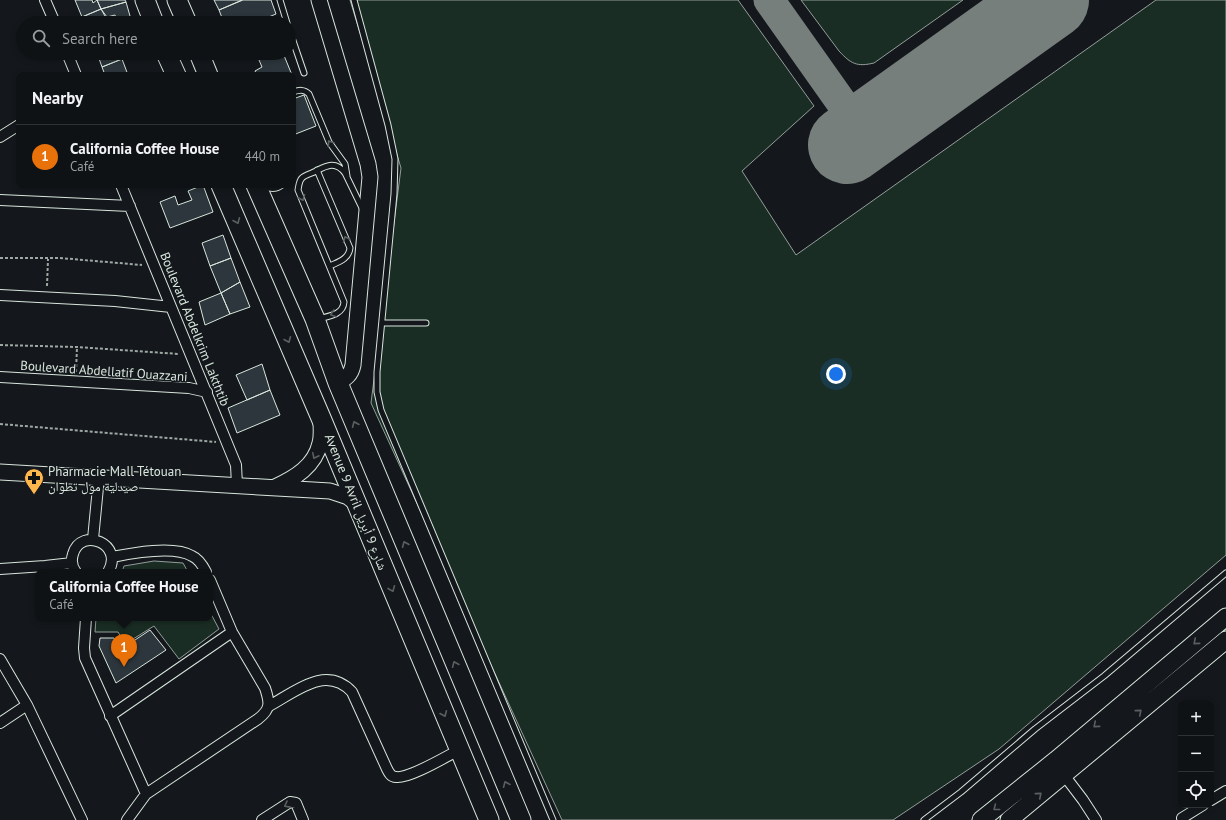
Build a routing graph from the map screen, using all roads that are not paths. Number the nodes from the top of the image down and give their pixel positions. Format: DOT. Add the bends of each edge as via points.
graph roads {
  1 [pos="45,0"];
  2 [pos="144,0"];
  3 [pos="177,0"];
  4 [pos="280,0"];
  5 [pos="319,0"];
  6 [pos="354,0"];
  7 [pos="52,16"];
  8 [pos="151,16"];
  9 [pos="184,16"];
  10 [pos="285,16"];
  11 [pos="296,49"];
  12 [pos="70,60"];
  13 [pos="169,60"];
  14 [pos="202,60"];
  15 [pos="75,72"];
  16 [pos="175,72"];
  17 [pos="207,72"];
  18 [pos="304,73"];
  19 [pos="296,91"];
  20 [pos="16,127"];
  21 [pos="0,138"];
  22 [pos="317,170"];
  23 [pos="347,177"];
  24 [pos="122,188"];
  25 [pos="222,188"];
  26 [pos="257,188"];
  27 [pos="0,200"];
  28 [pos="130,206"];
  29 [pos="367,220"];
  30 [pos="330,266"];
  31 [pos="0,295"];
  32 [pos="171,307"];
  33 [pos="315,320"];
  34 [pos="383,323"];
  35 [pos="426,323"];
  36 [pos="0,377"];
  37 [pos="338,383"];
  38 [pos="207,392"];
  39 [pos="321,418"];
  40 [pos="0,472"];
  41 [pos="99,477"];
  42 [pos="237,485"];
  43 [pos="274,487"];
  44 [pos="357,504"];
  45 [pos="93,540"];
  46 [pos="112,557"];
  47 [pos="74,568"];
  48 [pos="0,569"];
  49 [pos="110,569"];
  50 [pos="204,569"];
  51 [pos="1226,573"];
  52 [pos="213,587"];
  53 [pos="1226,617"];
  54 [pos="86,621"];
  55 [pos="232,632"];
  56 [pos="1226,640"];
  57 [pos="0,659"];
  58 [pos="27,706"];
  59 [pos="269,706"];
  60 [pos="110,716"];
  61 [pos="0,723"];
  62 [pos="460,750"];
  63 [pos="1064,775"];
  64 [pos="1226,791"];
  65 [pos="146,794"];
  66 [pos="1214,798"];
  67 [pos="1198,808"];
  68 [pos="1182,818"];
  69 [pos="82,820"];
  70 [pos="127,820"];
  71 [pos="262,820"];
  72 [pos="303,820"];
  73 [pos="489,820"];
  74 [pos="521,820"];
  75 [pos="553,820"];
  76 [pos="924,820"];
  77 [pos="981,820"];
  78 [pos="1009,820"];
  79 [pos="1096,820"];
  1 -- 7 [label="street"];
  2 -- 8 [label="highway"];
  3 -- 9 [label="highway"];
  4 -- 10 [label="lane"];
  5 -- 29 [label="street" via="368,164 370,177"];
  6 -- 34 [label="lane" via="390,131 395,159 396,176"];
  11 -- 18 [label="lane"];
  12 -- 15 [label="street"];
  13 -- 16 [label="highway"];
  14 -- 17 [label="highway"];
  23 -- 19 [label="lane, one-way" via="346,164 329,142 309,94 306,91"];
  20 -- 21 [label="street"];
  22 -- 23 [label="lane" via="330,165 336,166 341,168"];
  22 -- 30 [label="lane, one-way" via="302,178 298,190"];
  30 -- 22 [label="lane, one-way" via="347,257 350,248"];
  23 -- 29 [label="lane"];
  24 -- 28 [label="street, Boulevard Abdelkrim Lakthtib"];
  25 -- 39 [label="highway, Avenue 9 Avril شارع 9 أبريل, one-way"];
  26 -- 33 [label="highway"];
  27 -- 28 [label="street"];
  28 -- 32 [label="street, Boulevard Abdelkrim Lakthtib"];
  29 -- 37 [label="street" via="351,372"];
  30 -- 33 [label="lane, one-way" via="344,308 340,312"];
  31 -- 32 [label="street" via="115,301"];
  32 -- 38 [label="street, Boulevard Abdelkrim Lakthtib"];
  33 -- 37 [label="highway"];
  34 -- 35 [label="lane"];
  34 -- 75 [label="lane" via="377,372 377,392 381,410"];
  36 -- 38 [label="street, Boulevard Abdellatif Ouazzani" via="189,388"];
  74 -- 37 [label="highway, one-way"];
  38 -- 42 [label="street, Boulevard Abdelkrim Lakthtib" via="237,468"];
  39 -- 43 [label="street, one-way" via="320,442 313,461 289,480"];
  39 -- 44 [label="highway, Avenue 9 Avril شارع 9 أبريل"];
  40 -- 41 [label="street"];
  41 -- 42 [label="street"];
  41 -- 45 [label="street"];
  42 -- 43 [label="street"];
  43 -- 44 [label="street" via="330,491 348,497"];
  44 -- 62 [label="highway, Avenue 9 Avril شارع 9 أبريل, one-way"];
  45 -- 46 [label="street" via="107,546"];
  45 -- 47 [label="street" via="78,545 74,550"];
  46 -- 49 [label="street"];
  46 -- 50 [label="street" via="135,552 183,552 193,556"];
  47 -- 48 [label="street" via="45,566"];
  51 -- 76 [label="lane" via="1104,676"];
  52 -- 55 [label="street"];
  53 -- 77 [label="main road, one-way"];
  54 -- 60 [label="street" via="85,658"];
  55 -- 59 [label="street" via="266,688"];
  55 -- 60 [label="street"];
  63 -- 56 [label="main road, one-way"];
  57 -- 58 [label="street"];
  58 -- 61 [label="street"];
  58 -- 69 [label="street"];
  59 -- 62 [label="street" via="317,681 327,679 345,685 352,692 390,775 395,777 422,769"];
  59 -- 65 [label="street" via="266,713 258,719"];
  60 -- 65 [label="street"];
  62 -- 73 [label="highway, Avenue 9 Avril شارع 9 أبريل"];
  78 -- 63 [label="main road, one-way"];
  63 -- 79 [label="street"];
  64 -- 66 [label="street"];
  65 -- 70 [label="street"];
  67 -- 68 [label="street"];
  72 -- 71 [label="street, one-way" via="294,802"];
}
